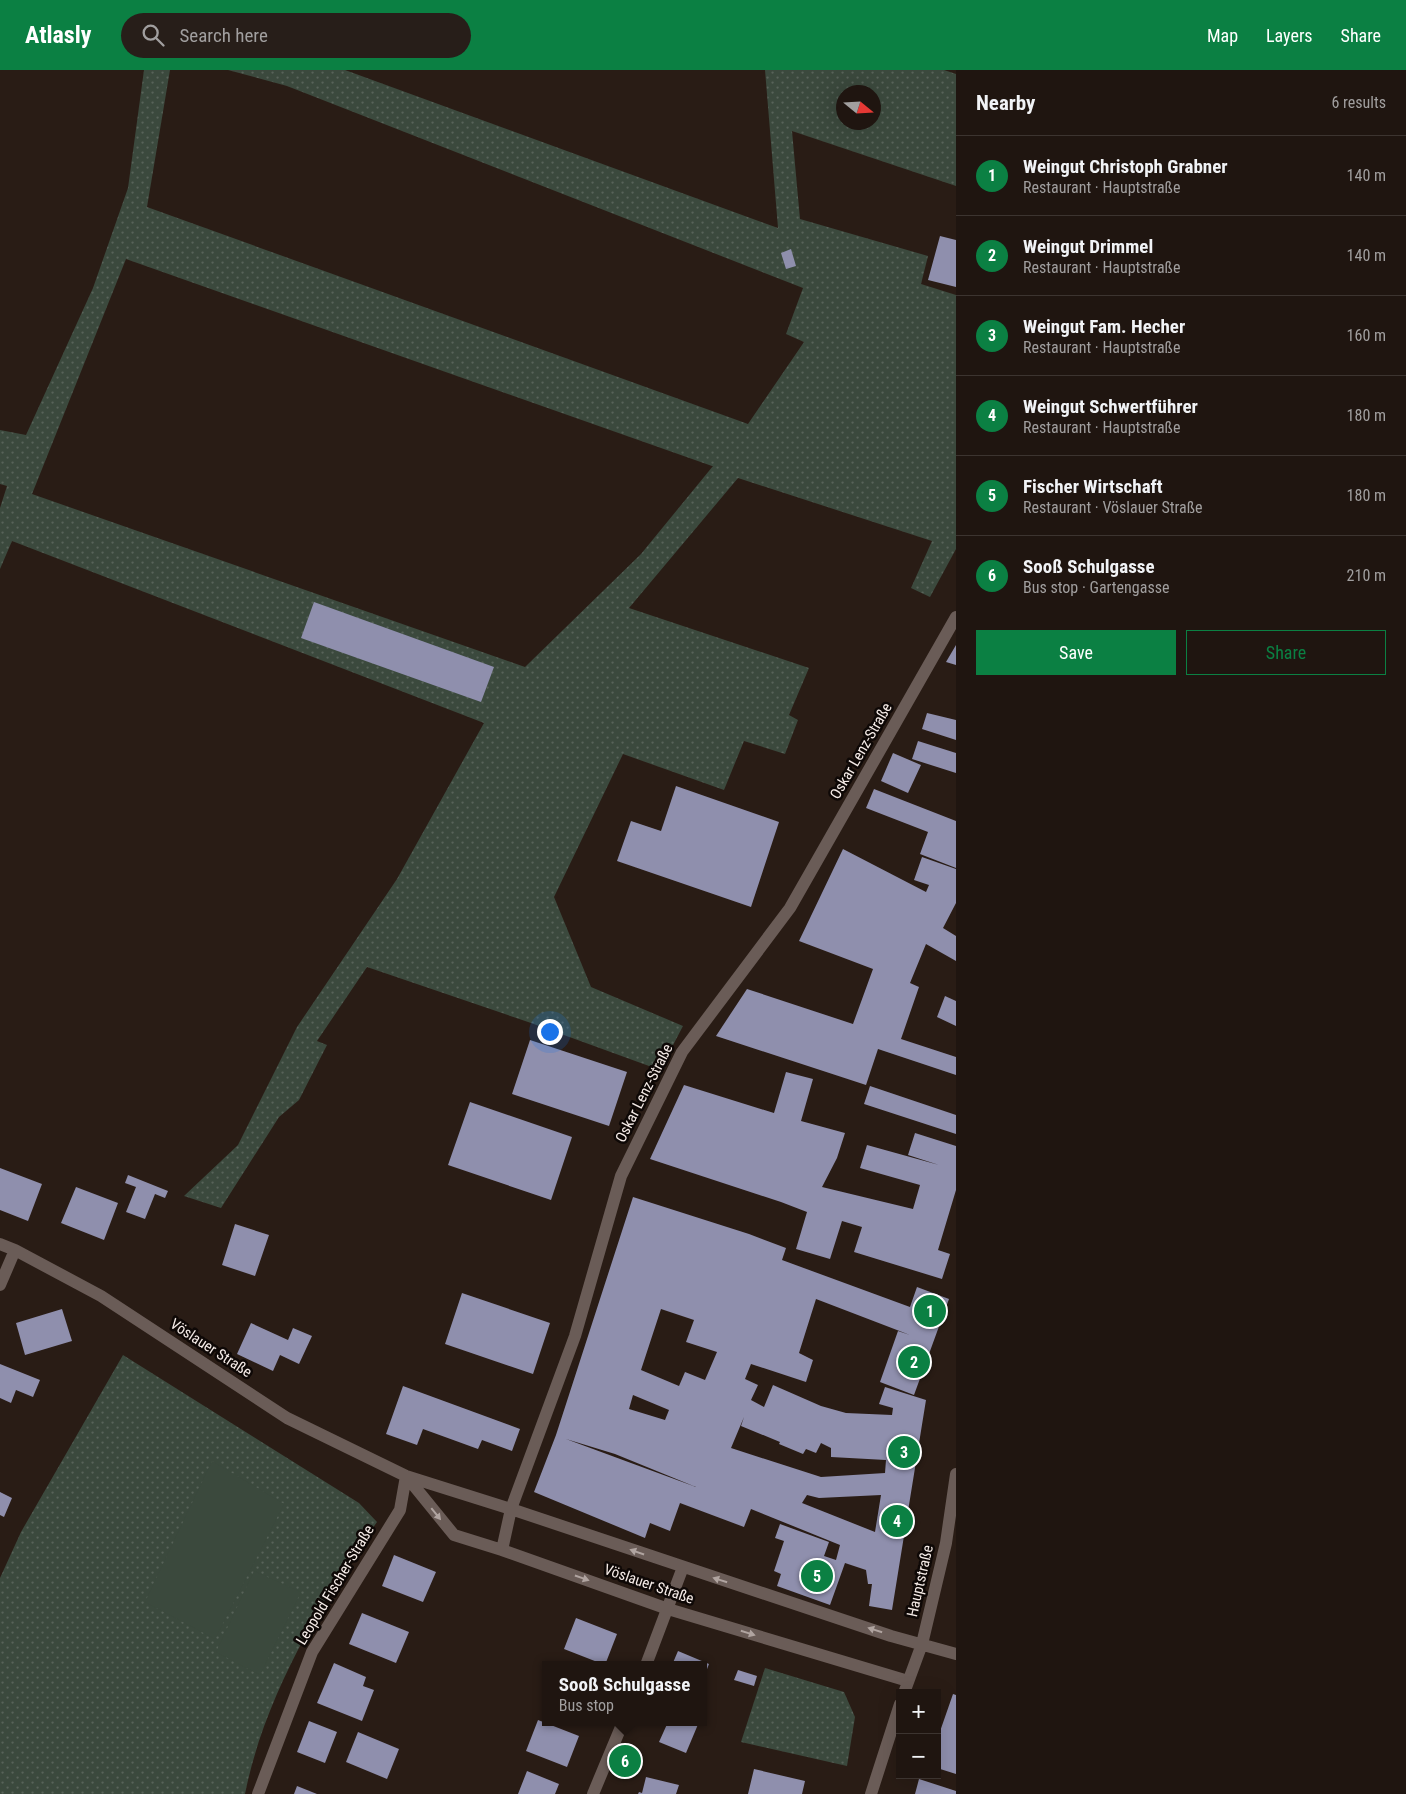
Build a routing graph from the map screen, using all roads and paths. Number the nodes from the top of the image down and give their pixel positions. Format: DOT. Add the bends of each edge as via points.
graph roads {
  1 [pos="956,617"];
  2 [pos="0,1244"];
  3 [pos="15,1250"];
  4 [pos="0,1285"];
  5 [pos="956,1474"];
  6 [pos="406,1476"];
  7 [pos="511,1509"];
  8 [pos="502,1550"];
  9 [pos="683,1568"];
  10 [pos="668,1609"];
  11 [pos="922,1644"];
  12 [pos="956,1654"];
  13 [pos="648,1661"];
  14 [pos="906,1687"];
  15 [pos="896,1716"];
  16 [pos="621,1726"];
  17 [pos="258,1794"];
  18 [pos="593,1794"];
  19 [pos="871,1794"];
  1 -- 7 [label="street, Oskar Lenz-Straße" via="790,908 682,1052 621,1176 575,1336"];
  2 -- 3 [label="street, Vöslauer Straße"];
  3 -- 4 [label="street"];
  3 -- 6 [label="street, Vöslauer Straße" via="101,1296 287,1418"];
  5 -- 11 [label="street, Hauptstraße" via="946,1543"];
  6 -- 7 [label="street, Vöslauer Straße"];
  6 -- 8 [label="street, Vöslauer Straße, one-way" via="454,1535"];
  6 -- 17 [label="street, Leopold Fischer-Straße" via="400,1510 312,1652"];
  7 -- 8 [label="street, Oskar Lenz-Straße"];
  9 -- 7 [label="street, Vöslauer Straße, one-way"];
  8 -- 10 [label="street, Vöslauer Straße, one-way"];
  9 -- 10 [label="street"];
  11 -- 9 [label="street, Vöslauer Straße, one-way"];
  10 -- 13 [label="street"];
  10 -- 14 [label="street, Vöslauer Straße, one-way"];
  11 -- 12 [label="street, Vöslauer Straße"];
  11 -- 14 [label="street, Hauptstraße"];
  15 -- 19 [label="street"];
  16 -- 18 [label="street"];
}
